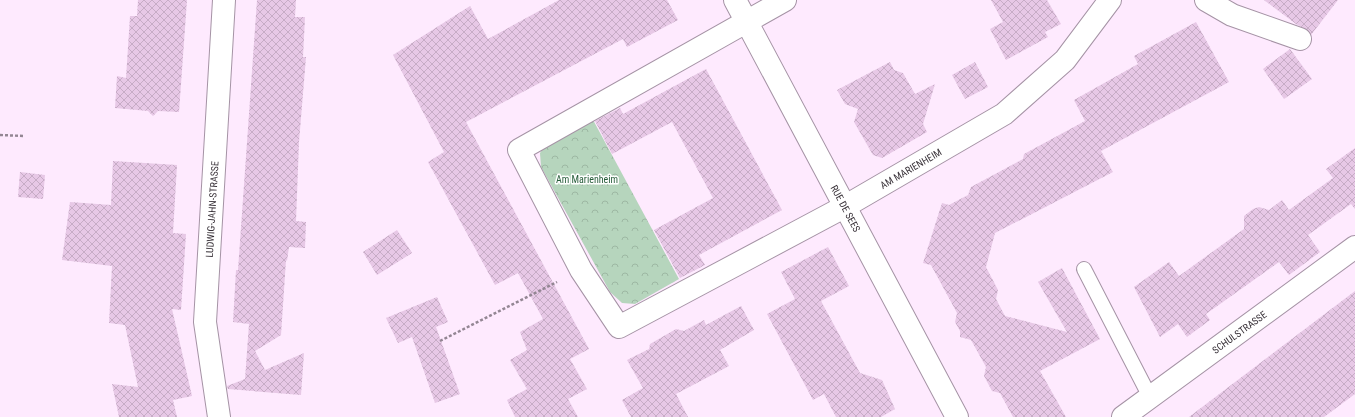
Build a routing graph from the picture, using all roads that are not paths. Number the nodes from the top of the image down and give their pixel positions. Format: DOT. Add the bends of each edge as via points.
graph roads {
  1 [pos="224,0"];
  2 [pos="735,0"];
  3 [pos="785,0"];
  4 [pos="1110,0"];
  5 [pos="1206,0"];
  6 [pos="746,22"];
  7 [pos="1300,39"];
  8 [pos="844,207"];
  9 [pos="1355,247"];
  10 [pos="1084,269"];
  11 [pos="1150,397"];
  12 [pos="220,417"];
  13 [pos="957,417"];
  14 [pos="1123,417"];
  1 -- 12 [label="street, LUDWIG-JAHN-STRASSE" via="205,322"];
  2 -- 6 [label="street, RUE DE SEES"];
  3 -- 6 [label="street, AM MARIENHEIM"];
  4 -- 8 [label="street, AM MARIENHEIM" via="1065,60 1004,114"];
  5 -- 7 [label="street" via="1232,15"];
  6 -- 8 [label="street, RUE DE SEES"];
  6 -- 8 [label="street, AM MARIENHEIM" via="519,150 581,270 619,327"];
  8 -- 13 [label="street, RUE DE SEES"];
  9 -- 11 [label="street, SCHULSTRASSE"];
  10 -- 11 [label="lane"];
  11 -- 14 [label="street, SCHULSTRASSE"];
}
